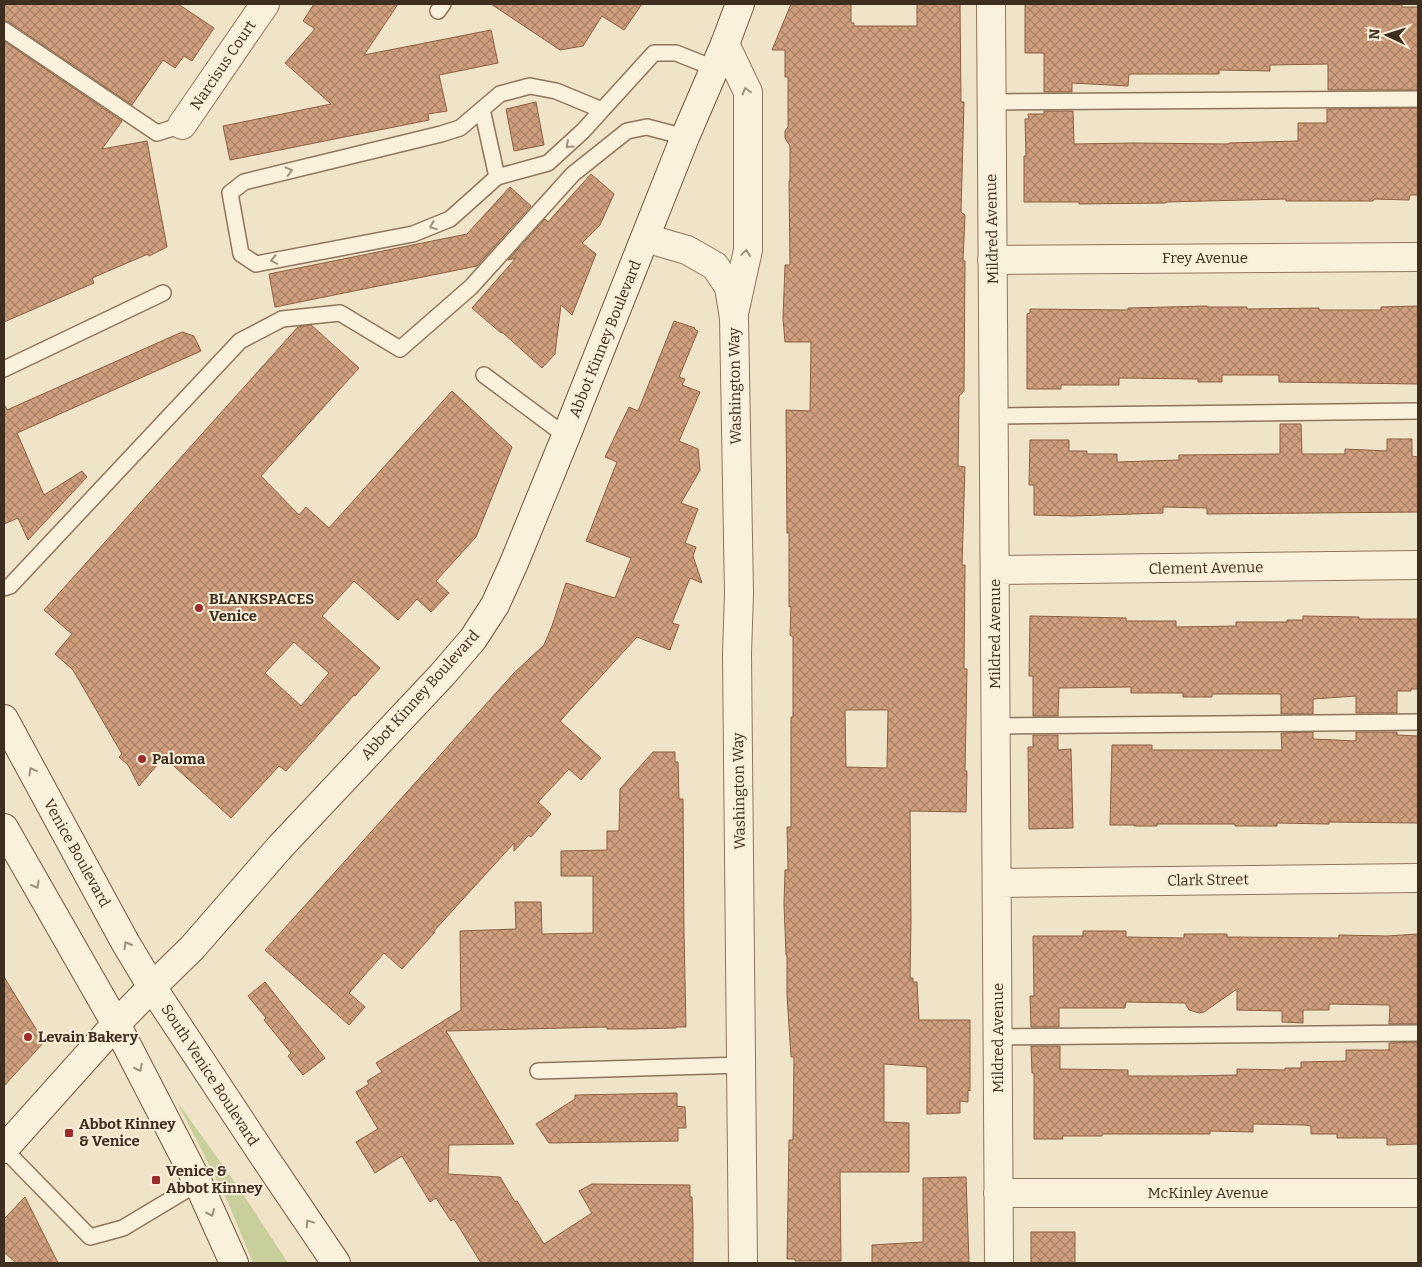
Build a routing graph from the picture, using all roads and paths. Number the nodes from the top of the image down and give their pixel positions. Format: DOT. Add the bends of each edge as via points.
graph roads {
  1 [pos="740,4"];
  2 [pos="991,4"];
  3 [pos="254,7"];
  4 [pos="4,30"];
  5 [pos="720,56"];
  6 [pos="1418,99"];
  7 [pos="991,102"];
  8 [pos="482,109"];
  9 [pos="602,110"];
  10 [pos="182,126"];
  11 [pos="685,137"];
  12 [pos="497,177"];
  13 [pos="646,238"];
  14 [pos="1418,256"];
  15 [pos="992,260"];
  16 [pos="163,293"];
  17 [pos="734,318"];
  18 [pos="4,369"];
  19 [pos="484,375"];
  20 [pos="1418,411"];
  21 [pos="994,416"];
  22 [pos="566,436"];
  23 [pos="1418,565"];
  24 [pos="995,570"];
  25 [pos="4,588"];
  26 [pos="4,719"];
  27 [pos="1418,722"];
  28 [pos="996,726"];
  29 [pos="4,828"];
  30 [pos="10,858"];
  31 [pos="1418,878"];
  32 [pos="997,883"];
  33 [pos="152,987"];
  34 [pos="116,1024"];
  35 [pos="1418,1033"];
  36 [pos="999,1036"];
  37 [pos="742,1065"];
  38 [pos="538,1071"];
  39 [pos="4,1149"];
  40 [pos="198,1183"];
  41 [pos="998,1193"];
  42 [pos="1418,1193"];
  43 [pos="234,1263"];
  44 [pos="336,1263"];
  45 [pos="743,1263"];
  46 [pos="999,1263"];
  1 -- 5 [label="street, Abbot Kinney Boulevard"];
  2 -- 7 [label="street, Mildred Avenue"];
  3 -- 10 [label="street, Narcisus Court"];
  4 -- 10 [label="lane" via="157,133"];
  5 -- 9 [label="lane" via="654,53"];
  5 -- 11 [label="street, Abbot Kinney Boulevard"];
  17 -- 5 [label="street, Washington Way, one-way" via="748,250 748,92"];
  6 -- 7 [label="lane"];
  7 -- 15 [label="street, Mildred Avenue"];
  8 -- 9 [label="lane" via="500,94 530,86 556,90"];
  8 -- 12 [label="lane"];
  12 -- 8 [label="lane, one-way" via="450,219 413,234 256,264 241,254 230,193 244,182 441,134 460,128"];
  9 -- 12 [label="lane, one-way" via="548,163"];
  11 -- 13 [label="street, Abbot Kinney Boulevard"];
  11 -- 25 [label="lane" via="647,127 627,131 573,174 471,287 400,349 340,313 282,319 240,341 10,586"];
  13 -- 17 [label="street, Washington Way" via="687,250 715,266 729,287"];
  13 -- 22 [label="street, Abbot Kinney Boulevard"];
  14 -- 15 [label="street, Frey Avenue"];
  15 -- 21 [label="street, Mildred Avenue"];
  16 -- 18 [label="lane"];
  17 -- 37 [label="street, Washington Way"];
  19 -- 22 [label="lane"];
  20 -- 21 [label="lane"];
  21 -- 24 [label="street, Mildred Avenue"];
  22 -- 33 [label="street, Abbot Kinney Boulevard" via="496,605 473,639 280,847 192,948"];
  23 -- 24 [label="street, Clement Avenue"];
  24 -- 28 [label="street, Mildred Avenue"];
  33 -- 26 [label="street, Venice Boulevard, one-way"];
  27 -- 28 [label="lane"];
  28 -- 32 [label="street, Mildred Avenue"];
  29 -- 30 [label="street"];
  30 -- 34 [label="street, one-way"];
  31 -- 32 [label="street, Clark Street"];
  32 -- 36 [label="street, Mildred Avenue"];
  33 -- 34 [label="street, Abbot Kinney Boulevard"];
  44 -- 33 [label="street, South Venice Boulevard, one-way"];
  34 -- 39 [label="street, Abbot Kinney Boulevard"];
  34 -- 40 [label="street, one-way"];
  35 -- 36 [label="lane"];
  36 -- 41 [label="street, Mildred Avenue"];
  37 -- 38 [label="lane"];
  37 -- 45 [label="street, Washington Way"];
  39 -- 40 [label="lane" via="90,1236 122,1228"];
  40 -- 43 [label="street, one-way"];
  41 -- 42 [label="street, McKinley Avenue"];
  41 -- 46 [label="street, Mildred Avenue"];
}
